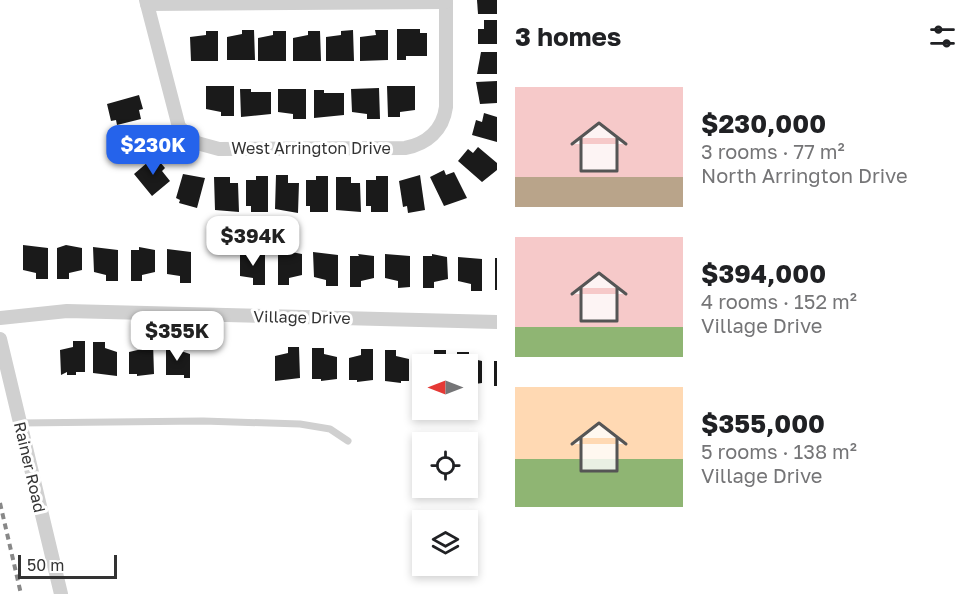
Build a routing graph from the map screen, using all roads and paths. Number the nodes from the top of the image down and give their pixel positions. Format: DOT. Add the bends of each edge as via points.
graph roads {
  1 [pos="446,1"];
  2 [pos="147,2"];
  3 [pos="0,318"];
  4 [pos="497,322"];
  5 [pos="0,339"];
  6 [pos="20,423"];
  7 [pos="348,441"];
  8 [pos="60,594"];
  1 -- 2 [label="street"];
  1 -- 2 [label="street, West Arrington Drive" via="443,120 432,137 405,148 211,148 190,139 176,120"];
  3 -- 4 [label="street, Village Drive" via="66,311"];
  5 -- 6 [label="street, Rainer Road"];
  6 -- 7 [label="lane" via="300,424 330,429"];
  6 -- 8 [label="street, Rainer Road"];
}
